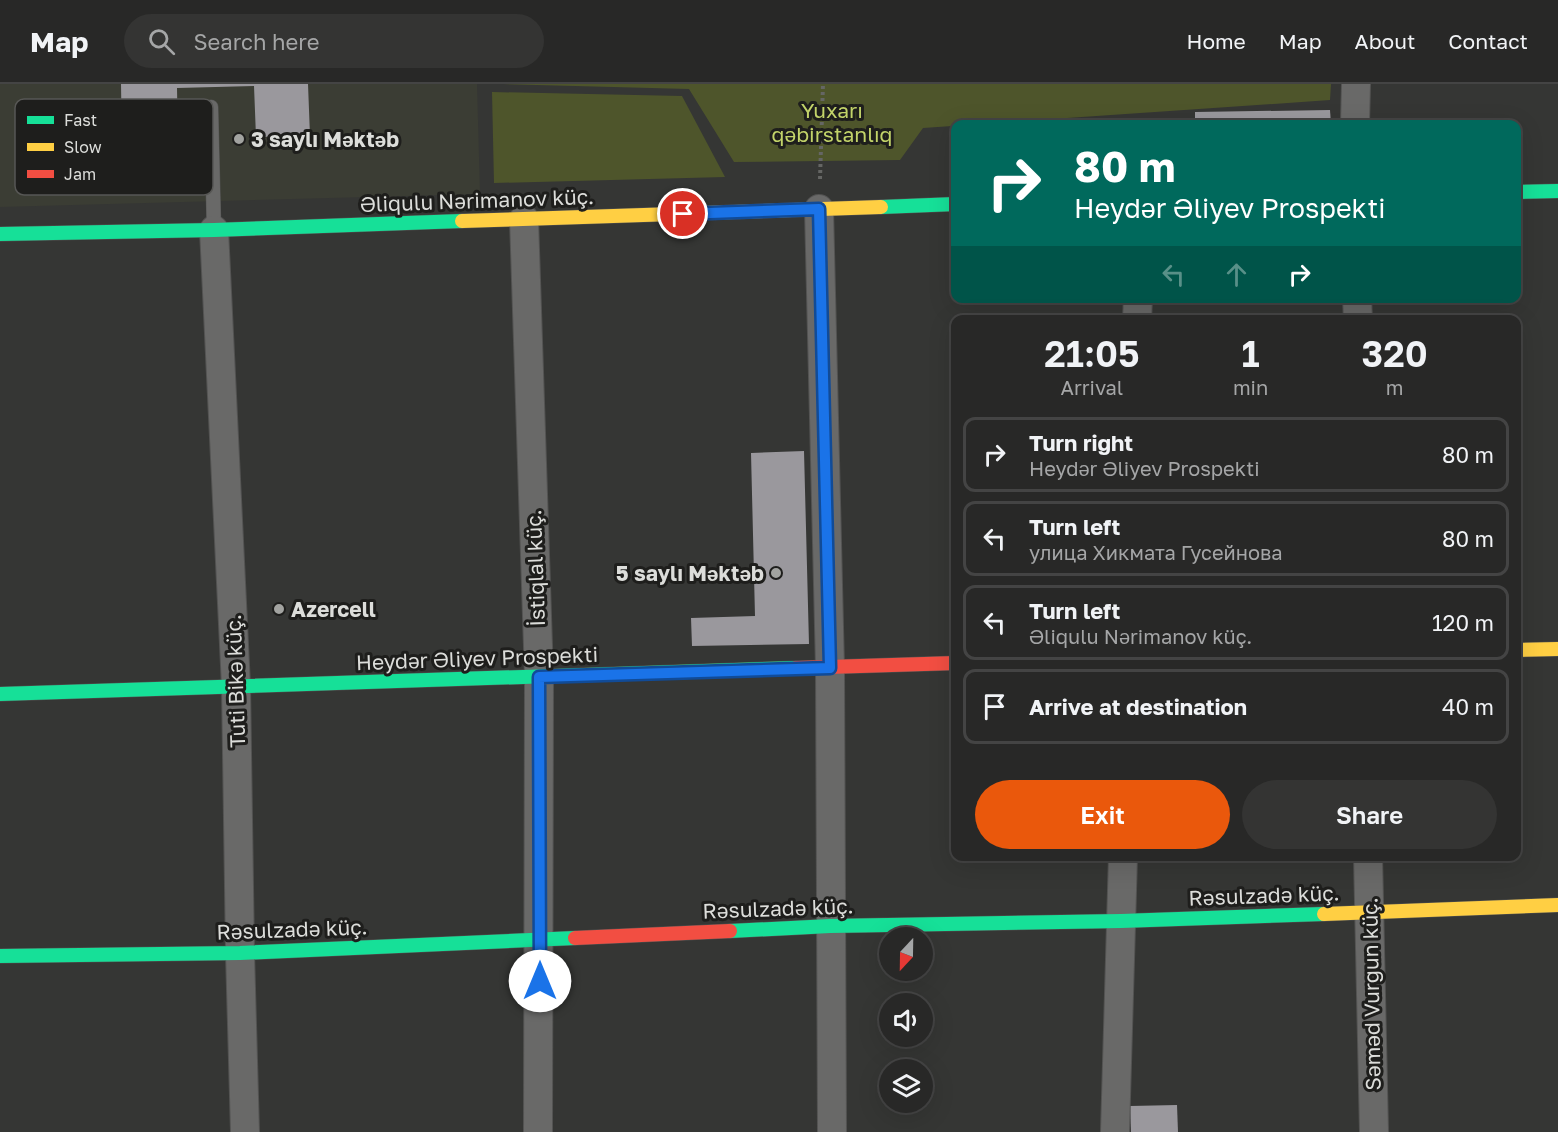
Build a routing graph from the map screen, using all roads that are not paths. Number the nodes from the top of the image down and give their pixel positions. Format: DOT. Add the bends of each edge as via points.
graph roads {
  1 [pos="1356,84"];
  2 [pos="1355,120"];
  3 [pos="1558,191"];
  4 [pos="1521,192"];
  5 [pos="213,195"];
  6 [pos="951,204"];
  7 [pos="819,209"];
  8 [pos="524,219"];
  9 [pos="213,230"];
  10 [pos="0,234"];
  11 [pos="1558,649"];
  12 [pos="1521,650"];
  13 [pos="951,663"];
  14 [pos="830,668"];
  15 [pos="539,677"];
  16 [pos="236,686"];
  17 [pos="0,694"];
  18 [pos="1123,861"];
  19 [pos="1368,861"];
  20 [pos="1558,905"];
  21 [pos="1369,912"];
  22 [pos="1121,921"];
  23 [pos="830,926"];
  24 [pos="540,938"];
  25 [pos="240,953"];
  26 [pos="0,956"];
  27 [pos="245,1132"];
  28 [pos="538,1132"];
  29 [pos="832,1132"];
  30 [pos="1115,1132"];
  31 [pos="1374,1132"];
  1 -- 2 [label="street"];
  3 -- 4 [label="street"];
  5 -- 9 [label="lane"];
  6 -- 7 [label="street, Əliqulu Nərimanov küç."];
  7 -- 8 [label="street, Əliqulu Nərimanov küç."];
  7 -- 14 [label="street"];
  8 -- 9 [label="street, Əliqulu Nərimanov küç."];
  8 -- 15 [label="street, İstiqlal küç."];
  9 -- 10 [label="street, Əliqulu Nərimanov küç."];
  9 -- 16 [label="street, Tuti Bikə küç."];
  11 -- 12 [label="street"];
  13 -- 14 [label="street, Heydər Əliyev Prospekti"];
  14 -- 15 [label="street, Heydər Əliyev Prospekti"];
  14 -- 23 [label="street"];
  15 -- 16 [label="street, Heydər Əliyev Prospekti"];
  15 -- 24 [label="street, İstiqlal küç."];
  16 -- 17 [label="street, Heydər Əliyev Prospekti"];
  16 -- 25 [label="street, Tuti Bikə küç."];
  18 -- 22 [label="street"];
  19 -- 21 [label="street, Səməd Vurğun küç."];
  20 -- 21 [label="street, Rəsulzadə küç."];
  21 -- 22 [label="street, Rəsulzadə küç."];
  21 -- 31 [label="street, Səməd Vurğun küç."];
  22 -- 23 [label="street, Rəsulzadə küç."];
  22 -- 30 [label="street"];
  23 -- 24 [label="street, Rəsulzadə küç."];
  23 -- 29 [label="street"];
  24 -- 25 [label="street, Rəsulzadə küç."];
  24 -- 28 [label="street, İstiqlal küç."];
  25 -- 26 [label="street, Rəsulzadə küç."];
  25 -- 27 [label="street, Tuti Bikə küç."];
}
